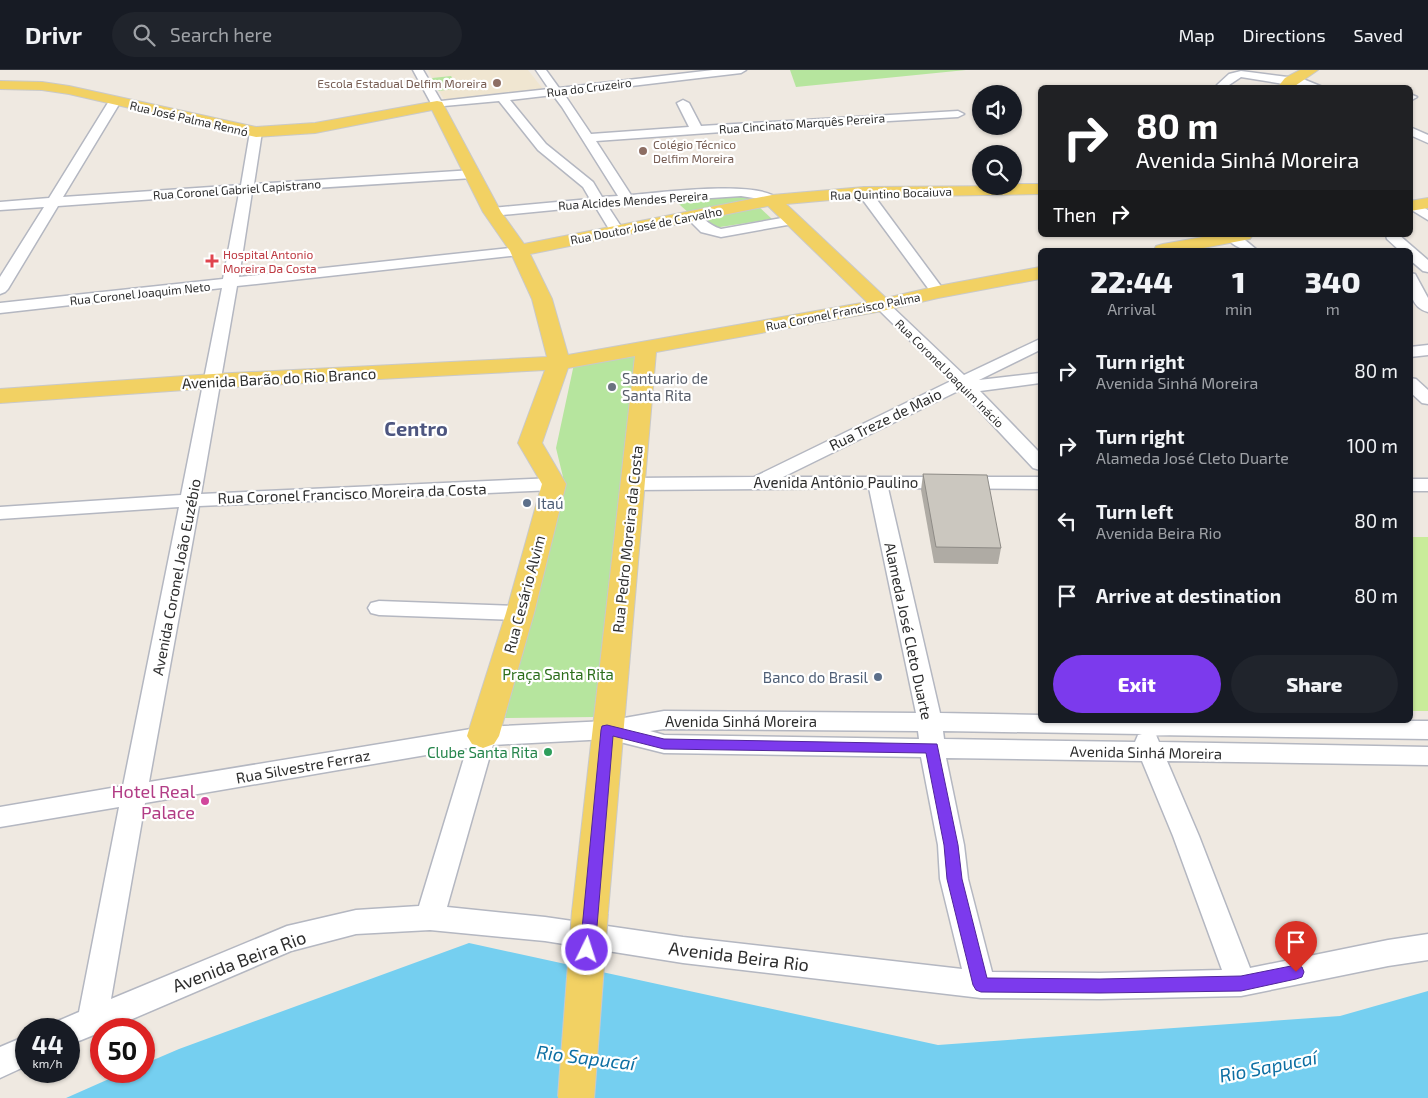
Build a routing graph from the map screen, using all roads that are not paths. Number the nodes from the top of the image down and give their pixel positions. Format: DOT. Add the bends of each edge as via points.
graph roads {
  1 [pos="418,70"];
  2 [pos="541,70"];
  3 [pos="653,70"];
  4 [pos="741,70"];
  5 [pos="1311,70"];
  6 [pos="724,71"];
  7 [pos="661,79"];
  8 [pos="1287,84"];
  9 [pos="0,85"];
  10 [pos="1222,85"];
  11 [pos="555,91"];
  12 [pos="502,97"];
  13 [pos="115,101"];
  14 [pos="683,103"];
  15 [pos="437,105"];
  16 [pos="958,114"];
  17 [pos="697,130"];
  18 [pos="256,132"];
  19 [pos="1416,133"];
  20 [pos="587,138"];
  21 [pos="1428,139"];
  22 [pos="473,174"];
  23 [pos="247,189"];
  24 [pos="1038,189"];
  25 [pos="864,192"];
  26 [pos="627,198"];
  27 [pos="772,200"];
  28 [pos="53,202"];
  29 [pos="598,202"];
  30 [pos="1417,205"];
  31 [pos="0,206"];
  32 [pos="492,212"];
  33 [pos="692,216"];
  34 [pos="1428,216"];
  35 [pos="792,220"];
  36 [pos="618,231"];
  37 [pos="1231,237"];
  38 [pos="1237,237"];
  39 [pos="1392,240"];
  40 [pos="1173,248"];
  41 [pos="1248,248"];
  42 [pos="1404,248"];
  43 [pos="520,251"];
  44 [pos="1413,255"];
  45 [pos="1428,268"];
  46 [pos="1038,273"];
  47 [pos="1413,279"];
  48 [pos="1428,280"];
  49 [pos="229,283"];
  50 [pos="1413,283"];
  51 [pos="0,290"];
  52 [pos="938,292"];
  53 [pos="882,305"];
  54 [pos="1428,307"];
  55 [pos="0,308"];
  56 [pos="1038,345"];
  57 [pos="646,348"];
  58 [pos="1428,350"];
  59 [pos="1413,352"];
  60 [pos="559,363"];
  61 [pos="1038,378"];
  62 [pos="213,381"];
  63 [pos="964,385"];
  64 [pos="1413,386"];
  65 [pos="0,396"];
  66 [pos="1428,399"];
  67 [pos="1038,462"];
  68 [pos="757,482"];
  69 [pos="878,482"];
  70 [pos="1038,483"];
  71 [pos="554,484"];
  72 [pos="632,484"];
  73 [pos="1413,485"];
  74 [pos="1428,485"];
  75 [pos="191,500"];
  76 [pos="0,513"];
  77 [pos="379,608"];
  78 [pos="520,612"];
  79 [pos="930,723"];
  80 [pos="1141,723"];
  81 [pos="1320,729"];
  82 [pos="607,730"];
  83 [pos="1428,730"];
  84 [pos="483,736"];
  85 [pos="932,748"];
  86 [pos="1151,753"];
  87 [pos="1333,755"];
  88 [pos="1428,756"];
  89 [pos="132,795"];
  90 [pos="0,817"];
  91 [pos="430,918"];
  92 [pos="1428,947"];
  93 [pos="1241,983"];
  94 [pos="981,985"];
  95 [pos="80,1026"];
  96 [pos="15,1056"];
  97 [pos="0,1063"];
  98 [pos="576,1098"];
  1 -- 15 [label="street"];
  2 -- 11 [label="street"];
  3 -- 7 [label="street"];
  4 -- 6 [label="street, Rua do Cruzeiro"];
  5 -- 8 [label="main road"];
  6 -- 7 [label="street, Rua do Cruzeiro"];
  7 -- 11 [label="street, Rua do Cruzeiro"];
  8 -- 10 [label="street" via="1241,74"];
  9 -- 13 [label="main road, Rua José Palma Rennó" via="51,88"];
  11 -- 12 [label="street, Rua do Cruzeiro"];
  11 -- 20 [label="street"];
  12 -- 15 [label="street, Rua do Cruzeiro"];
  12 -- 29 [label="street" via="542,147 588,185"];
  13 -- 18 [label="main road, Rua José Palma Rennó"];
  13 -- 28 [label="street"];
  14 -- 17 [label="street"];
  15 -- 18 [label="main road, Rua José Palma Rennó" via="315,128"];
  15 -- 22 [label="main road"];
  16 -- 17 [label="street, Rua Cincinato Marquês Pereira"];
  17 -- 20 [label="street, Rua Cincinato Marquês Pereira"];
  18 -- 23 [label="street, Avenida Coronel João Euzébio"];
  19 -- 21 [label="street"];
  20 -- 26 [label="street"];
  22 -- 23 [label="street, Rua Coronel Gabriel Capistrano"];
  22 -- 32 [label="main road"];
  23 -- 28 [label="street, Rua Coronel Gabriel Capistrano"];
  23 -- 49 [label="street, Avenida Coronel João Euzébio"];
  24 -- 25 [label="main road, Rua Quintino Bocaiuva"];
  25 -- 27 [label="main road, Rua Quintino Bocaiuva"];
  25 -- 52 [label="street"];
  26 -- 27 [label="street, Rua Alcides Mendes Pereira" via="741,192 764,195"];
  26 -- 29 [label="street, Rua Alcides Mendes Pereira"];
  27 -- 33 [label="main road, Rua Doutor José de Carvalho"];
  27 -- 35 [label="main road, Rua Coronel Joaquim Inácio"];
  28 -- 31 [label="street, Rua Coronel Gabriel Capistrano"];
  28 -- 51 [label="street"];
  29 -- 32 [label="street, Rua Alcides Mendes Pereira"];
  29 -- 36 [label="street"];
  30 -- 34 [label="street"];
  32 -- 43 [label="main road"];
  33 -- 35 [label="street" via="706,229 721,233"];
  33 -- 36 [label="main road, Rua Doutor José de Carvalho"];
  35 -- 53 [label="main road, Rua Coronel Joaquim Inácio"];
  36 -- 43 [label="main road, Rua Doutor José de Carvalho"];
  37 -- 40 [label="main road"];
  38 -- 41 [label="street"];
  39 -- 42 [label="street"];
  43 -- 49 [label="street, Rua Coronel Joaquim Neto"];
  43 -- 60 [label="main road" via="542,299"];
  44 -- 45 [label="street"];
  46 -- 52 [label="main road, Rua Coronel Francisco Palma"];
  47 -- 48 [label="street"];
  49 -- 55 [label="street, Rua Coronel Joaquim Neto"];
  49 -- 62 [label="street, Avenida Coronel João Euzébio"];
  50 -- 54 [label="street"];
  52 -- 53 [label="main road, Rua Coronel Francisco Palma"];
  53 -- 57 [label="main road, Rua Coronel Francisco Palma"];
  53 -- 63 [label="street, Rua Coronel Joaquim Inácio"];
  56 -- 63 [label="street, Rua Treze de Maio"];
  57 -- 60 [label="main road"];
  57 -- 72 [label="main road, Rua Pedro Moreira da Costa"];
  58 -- 59 [label="street"];
  60 -- 62 [label="main road, Avenida Barão do Rio Branco"];
  60 -- 71 [label="main road" via="530,443"];
  61 -- 63 [label="street"];
  62 -- 65 [label="main road, Avenida Barão do Rio Branco"];
  62 -- 75 [label="street, Avenida Coronel João Euzébio"];
  63 -- 67 [label="street, Rua Coronel Joaquim Inácio"];
  63 -- 68 [label="street, Rua Treze de Maio"];
  64 -- 66 [label="street"];
  68 -- 69 [label="street, Avenida Antônio Paulino"];
  68 -- 72 [label="street, Avenida Antônio Paulino"];
  69 -- 70 [label="street, Avenida Antônio Paulino"];
  69 -- 79 [label="street, Alameda José Cleto Duarte"];
  71 -- 75 [label="street, Rua Coronel Francisco Moreira da Costa"];
  71 -- 78 [label="main road, Rua Cesário Alvim"];
  72 -- 82 [label="main road, Rua Pedro Moreira da Costa"];
  73 -- 74 [label="street"];
  75 -- 76 [label="street, Rua Coronel Francisco Moreira da Costa"];
  75 -- 89 [label="street, Avenida Coronel João Euzébio"];
  77 -- 78 [label="street"];
  78 -- 84 [label="main road, Rua Cesário Alvim"];
  79 -- 80 [label="street, Avenida Sinhá Moreira"];
  79 -- 82 [label="street, Avenida Sinhá Moreira" via="664,720"];
  79 -- 85 [label="street, Alameda José Cleto Duarte"];
  80 -- 81 [label="street, Avenida Sinhá Moreira"];
  80 -- 86 [label="street"];
  81 -- 83 [label="street, Avenida Sinhá Moreira"];
  81 -- 87 [label="street"];
  82 -- 84 [label="street, Rua Silvestre Ferraz"];
  82 -- 85 [label="street, Avenida Sinhá Moreira" via="664,744"];
  82 -- 98 [label="main road, Rua Pedro Moreira da Costa, bridge"];
  84 -- 89 [label="street, Rua Silvestre Ferraz"];
  84 -- 91 [label="street, Rua Cesário Alvim"];
  85 -- 86 [label="street, Avenida Sinhá Moreira"];
  85 -- 94 [label="street, Alameda José Cleto Duarte" via="951,845 954,879"];
  86 -- 87 [label="street, Avenida Sinhá Moreira"];
  86 -- 93 [label="street"];
  87 -- 88 [label="street, Avenida Sinhá Moreira"];
  89 -- 90 [label="street, Rua Silvestre Ferraz"];
  89 -- 95 [label="street, Avenida Coronel João Euzébio"];
  91 -- 94 [label="street, Avenida Beira Rio" via="545,929 683,950"];
  91 -- 95 [label="street, Avenida Beira Rio" via="356,922 287,939"];
  92 -- 93 [label="street, Avenida Beira Rio"];
  93 -- 94 [label="street, Avenida Beira Rio"];
  96 -- 97 [label="street"];
}
